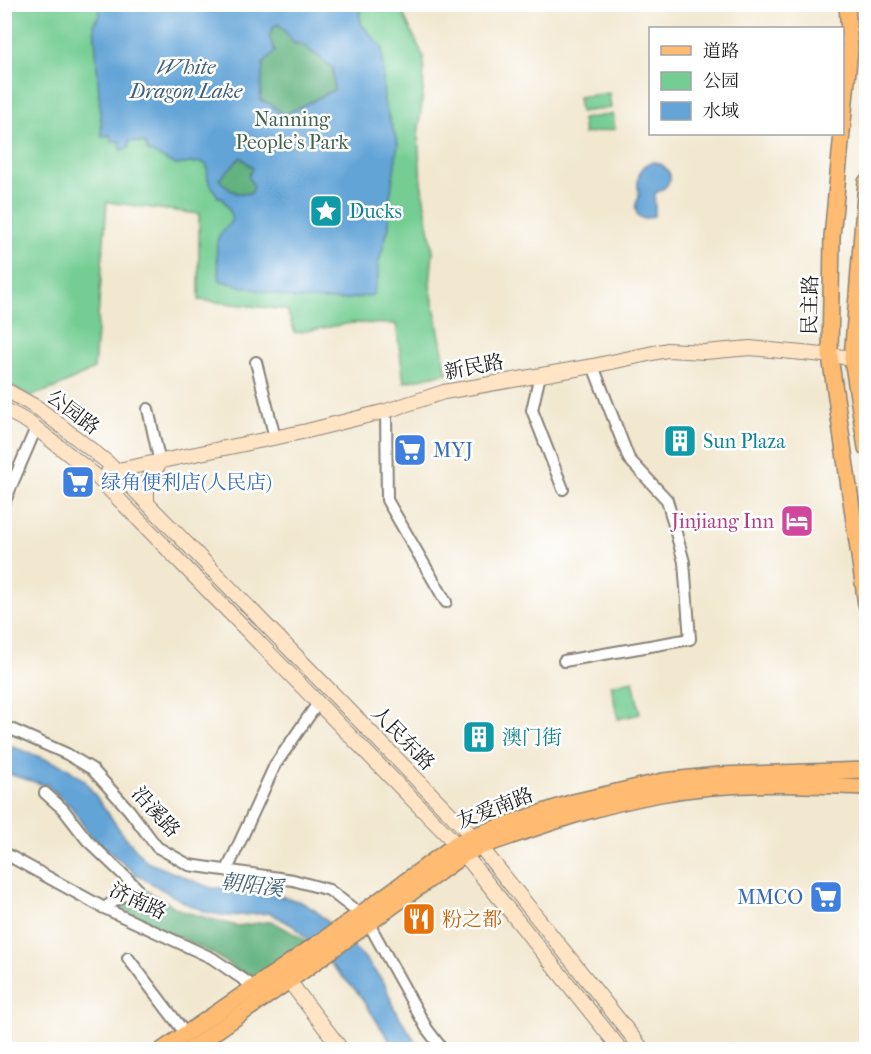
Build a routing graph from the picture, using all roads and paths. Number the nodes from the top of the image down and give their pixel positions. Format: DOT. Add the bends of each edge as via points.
graph roads {
  1 [pos="847,4"];
  2 [pos="844,112"];
  3 [pos="842,135"];
  4 [pos="867,182"];
  5 [pos="830,356"];
  6 [pos="859,358"];
  7 [pos="256,362"];
  8 [pos="593,366"];
  9 [pos="540,375"];
  10 [pos="4,388"];
  11 [pos="4,409"];
  12 [pos="148,409"];
  13 [pos="386,411"];
  14 [pos="36,428"];
  15 [pos="275,438"];
  16 [pos="867,448"];
  17 [pos="160,463"];
  18 [pos="115,471"];
  19 [pos="95,475"];
  20 [pos="563,489"];
  21 [pos="4,503"];
  22 [pos="147,503"];
  23 [pos="446,602"];
  24 [pos="867,604"];
  25 [pos="564,661"];
  26 [pos="318,704"];
  27 [pos="4,726"];
  28 [pos="867,770"];
  29 [pos="867,787"];
  30 [pos="45,793"];
  31 [pos="476,842"];
  32 [pos="461,849"];
  33 [pos="4,853"];
  34 [pos="227,870"];
  35 [pos="104,908"];
  36 [pos="362,921"];
  37 [pos="128,958"];
  38 [pos="292,972"];
  39 [pos="253,986"];
  40 [pos="185,1034"];
  41 [pos="162,1050"];
  42 [pos="189,1050"];
  43 [pos="342,1050"];
  44 [pos="443,1050"];
  45 [pos="621,1050"];
  46 [pos="643,1050"];
  1 -- 2 [label="main road, 民主路" via="850,49"];
  3 -- 5 [label="main road, 民主路" via="832,237"];
  4 -- 6 [label="main road"];
  5 -- 6 [label="main road, 新民路"];
  5 -- 8 [label="main road, 新民路" via="750,348 668,350"];
  5 -- 24 [label="main road, 民主路"];
  6 -- 16 [label="main road"];
  7 -- 15 [label="street"];
  8 -- 9 [label="main road, 新民路"];
  8 -- 25 [label="street" via="629,459 667,500 684,562 690,639"];
  9 -- 13 [label="main road, 新民路" via="444,392"];
  9 -- 20 [label="street" via="532,410"];
  10 -- 18 [label="main road, 公园路" via="38,408"];
  11 -- 14 [label="main road, 公园路"];
  12 -- 17 [label="street"];
  13 -- 15 [label="main road, 新民路"];
  13 -- 23 [label="street" via="387,500"];
  14 -- 19 [label="main road, 公园路"];
  14 -- 21 [label="street"];
  15 -- 17 [label="main road, 新民路"];
  17 -- 18 [label="main road, 新民路"];
  17 -- 22 [label="main road" via="147,481"];
  18 -- 19 [label="main road, 新民路"];
  18 -- 22 [label="main road, 人民东路"];
  19 -- 26 [label="main road, 人民东路"];
  22 -- 31 [label="main road, 人民东路"];
  26 -- 32 [label="main road, 人民东路"];
  26 -- 34 [label="street" via="275,765"];
  27 -- 34 [label="street, 沿溪路" via="92,769 157,847 189,865"];
  28 -- 31 [label="main road, 友爱南路" via="718,775 663,781 573,801"];
  29 -- 31 [label="main road, 友爱南路" via="717,786 660,794"];
  30 -- 35 [label="street" via="136,887"];
  31 -- 32 [label="main road, 友爱南路"];
  31 -- 46 [label="main road, 人民东路"];
  32 -- 36 [label="main road, 友爱南路"];
  32 -- 45 [label="main road, 人民东路"];
  33 -- 35 [label="street, 济南路"];
  34 -- 36 [label="street, 沿溪路" via="293,880 328,890"];
  35 -- 39 [label="street, 济南路" via="212,958"];
  36 -- 38 [label="main road, 友爱南路"];
  36 -- 44 [label="street"];
  37 -- 40 [label="street"];
  38 -- 39 [label="main road, 友爱南路"];
  38 -- 42 [label="main road, 友爱南路"];
  38 -- 43 [label="main road"];
  39 -- 40 [label="main road, 友爱南路"];
  40 -- 41 [label="main road, 友爱南路"];
}
